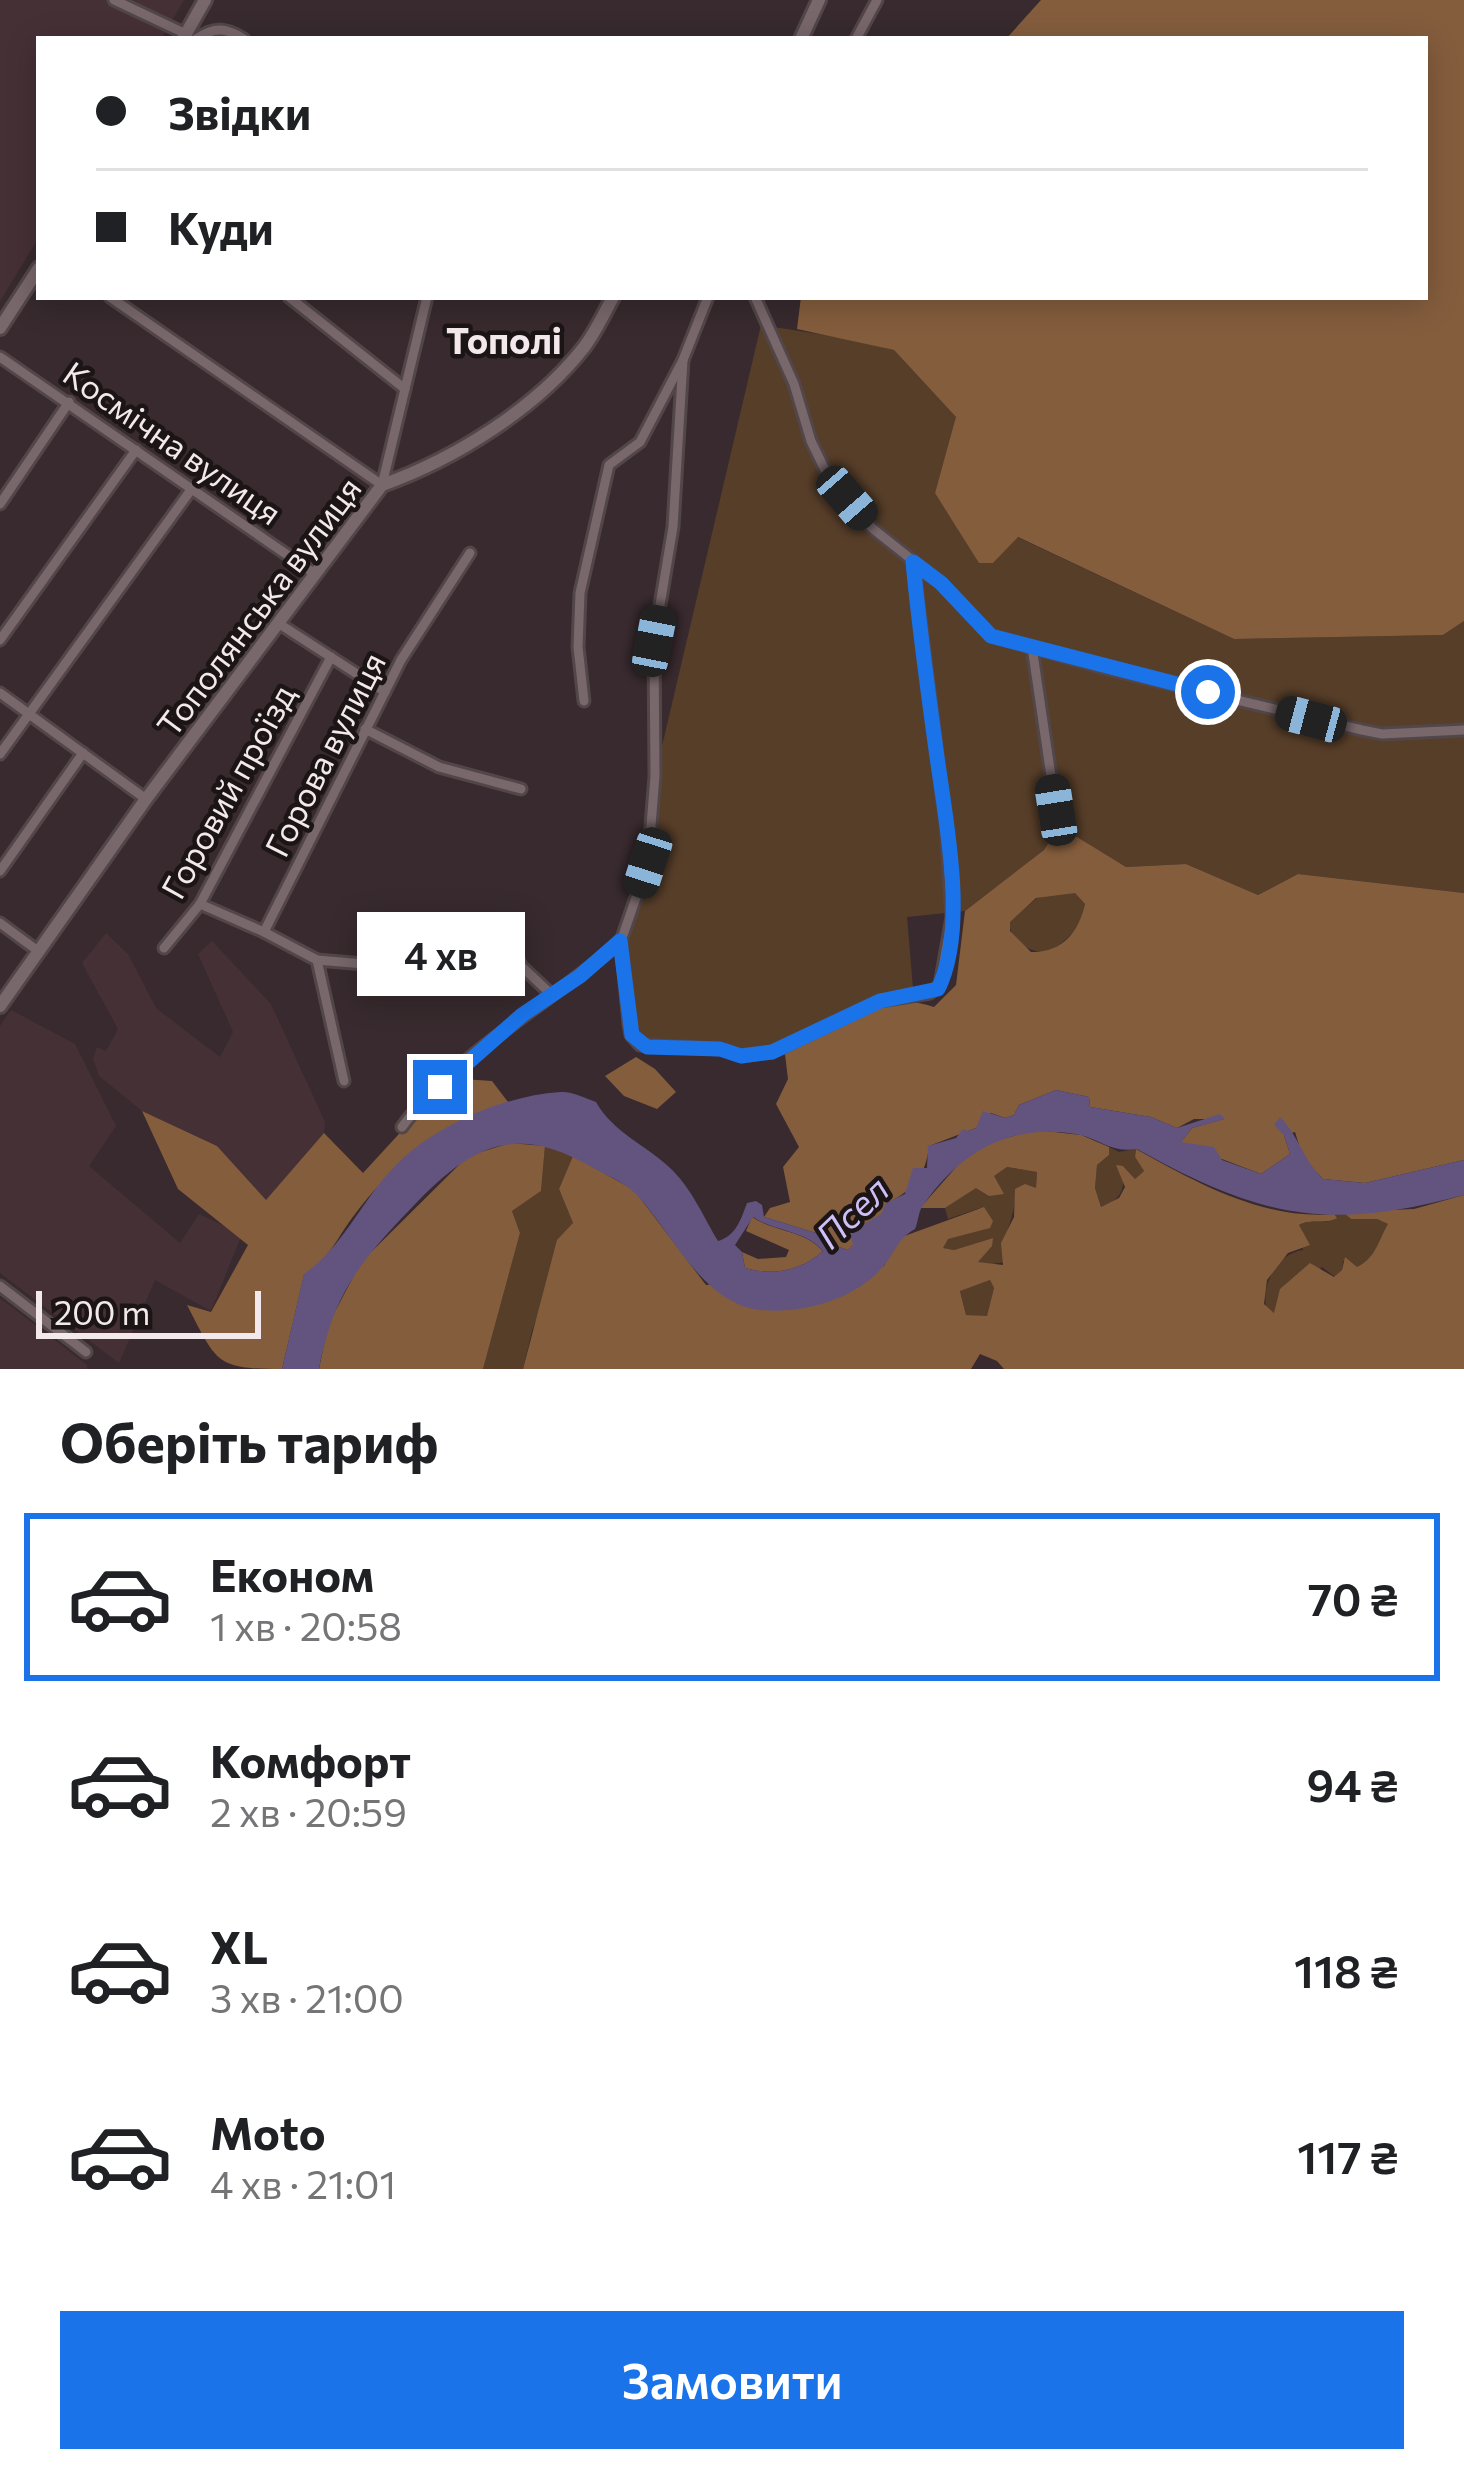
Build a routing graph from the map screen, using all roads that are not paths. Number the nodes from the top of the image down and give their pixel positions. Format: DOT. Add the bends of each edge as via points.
graph roads {
  1 [pos="114,0"];
  2 [pos="205,0"];
  3 [pos="819,0"];
  4 [pos="877,0"];
  5 [pos="186,36"];
  6 [pos="188,36"];
  7 [pos="191,36"];
  8 [pos="239,36"];
  9 [pos="802,36"];
  10 [pos="858,36"];
  11 [pos="36,273"];
  12 [pos="114,300"];
  13 [pos="293,300"];
  14 [pos="426,300"];
  15 [pos="612,300"];
  16 [pos="707,300"];
  17 [pos="755,300"];
  18 [pos="0,328"];
  19 [pos="0,357"];
  20 [pos="683,360"];
  21 [pos="406,389"];
  22 [pos="69,402"];
  23 [pos="136,450"];
  24 [pos="382,484"];
  25 [pos="193,487"];
  26 [pos="0,504"];
  27 [pos="470,553"];
  28 [pos="913,562"];
  29 [pos="315,574"];
  30 [pos="278,623"];
  31 [pos="0,640"];
  32 [pos="1032,647"];
  33 [pos="331,657"];
  34 [pos="385,692"];
  35 [pos="0,693"];
  36 [pos="584,701"];
  37 [pos="29,714"];
  38 [pos="364,729"];
  39 [pos="1464,730"];
  40 [pos="83,753"];
  41 [pos="0,754"];
  42 [pos="521,789"];
  43 [pos="146,799"];
  44 [pos="1056,810"];
  45 [pos="0,871"];
  46 [pos="200,904"];
  47 [pos="0,923"];
  48 [pos="264,932"];
  49 [pos="620,941"];
  50 [pos="164,948"];
  51 [pos="38,951"];
  52 [pos="515,953"];
  53 [pos="317,960"];
  54 [pos="376,965"];
  55 [pos="552,995"];
  56 [pos="0,1006"];
  57 [pos="344,1081"];
  58 [pos="402,1126"];
  59 [pos="0,1286"];
  60 [pos="86,1352"];
  1 -- 5 [label="street"];
  2 -- 6 [label="street"];
  3 -- 9 [label="street"];
  4 -- 10 [label="street"];
  7 -- 8 [label="street" via="212,28"];
  11 -- 18 [label="street"];
  12 -- 24 [label="street"];
  13 -- 21 [label="street"];
  14 -- 21 [label="street"];
  15 -- 24 [label="street, Тополянська вулиця" via="583,350 534,396 467,444"];
  16 -- 20 [label="street"];
  17 -- 28 [label="street" via="827,474"];
  19 -- 22 [label="street, Космічна вулиця"];
  20 -- 36 [label="street" via="640,442 609,465 580,593"];
  20 -- 49 [label="street" via="673,527 654,641 648,863"];
  21 -- 24 [label="street"];
  22 -- 23 [label="street, Космічна вулиця"];
  22 -- 26 [label="street"];
  23 -- 25 [label="street, Космічна вулиця"];
  23 -- 31 [label="street"];
  24 -- 29 [label="street, Тополянська вулиця"];
  25 -- 29 [label="street, Космічна вулиця"];
  25 -- 37 [label="street"];
  27 -- 34 [label="street, Горова вулиця"];
  28 -- 32 [label="street" via="991,636"];
  28 -- 49 [label="street" via="952,916 938,989 880,1001 772,1052 647,1047 632,1035"];
  29 -- 30 [label="street, Тополянська вулиця"];
  30 -- 33 [label="street"];
  30 -- 43 [label="street, Тополянська вулиця"];
  32 -- 39 [label="street" via="1382,734"];
  32 -- 44 [label="street"];
  33 -- 34 [label="street"];
  33 -- 46 [label="street, Горовий проїзд"];
  34 -- 38 [label="street, Горова вулиця"];
  35 -- 37 [label="street"];
  37 -- 40 [label="street"];
  37 -- 41 [label="street"];
  38 -- 42 [label="street" via="439,766"];
  38 -- 48 [label="street, Горова вулиця"];
  40 -- 43 [label="street"];
  40 -- 45 [label="street"];
  43 -- 51 [label="street, Тополянська вулиця"];
  46 -- 48 [label="street"];
  46 -- 50 [label="street, Горовий проїзд"];
  47 -- 51 [label="street"];
  48 -- 53 [label="street"];
  49 -- 55 [label="street"];
  51 -- 56 [label="street, Тополянська вулиця"];
  52 -- 55 [label="street"];
  53 -- 54 [label="street"];
  53 -- 57 [label="street"];
  55 -- 58 [label="street"];
  59 -- 60 [label="street"];
}
